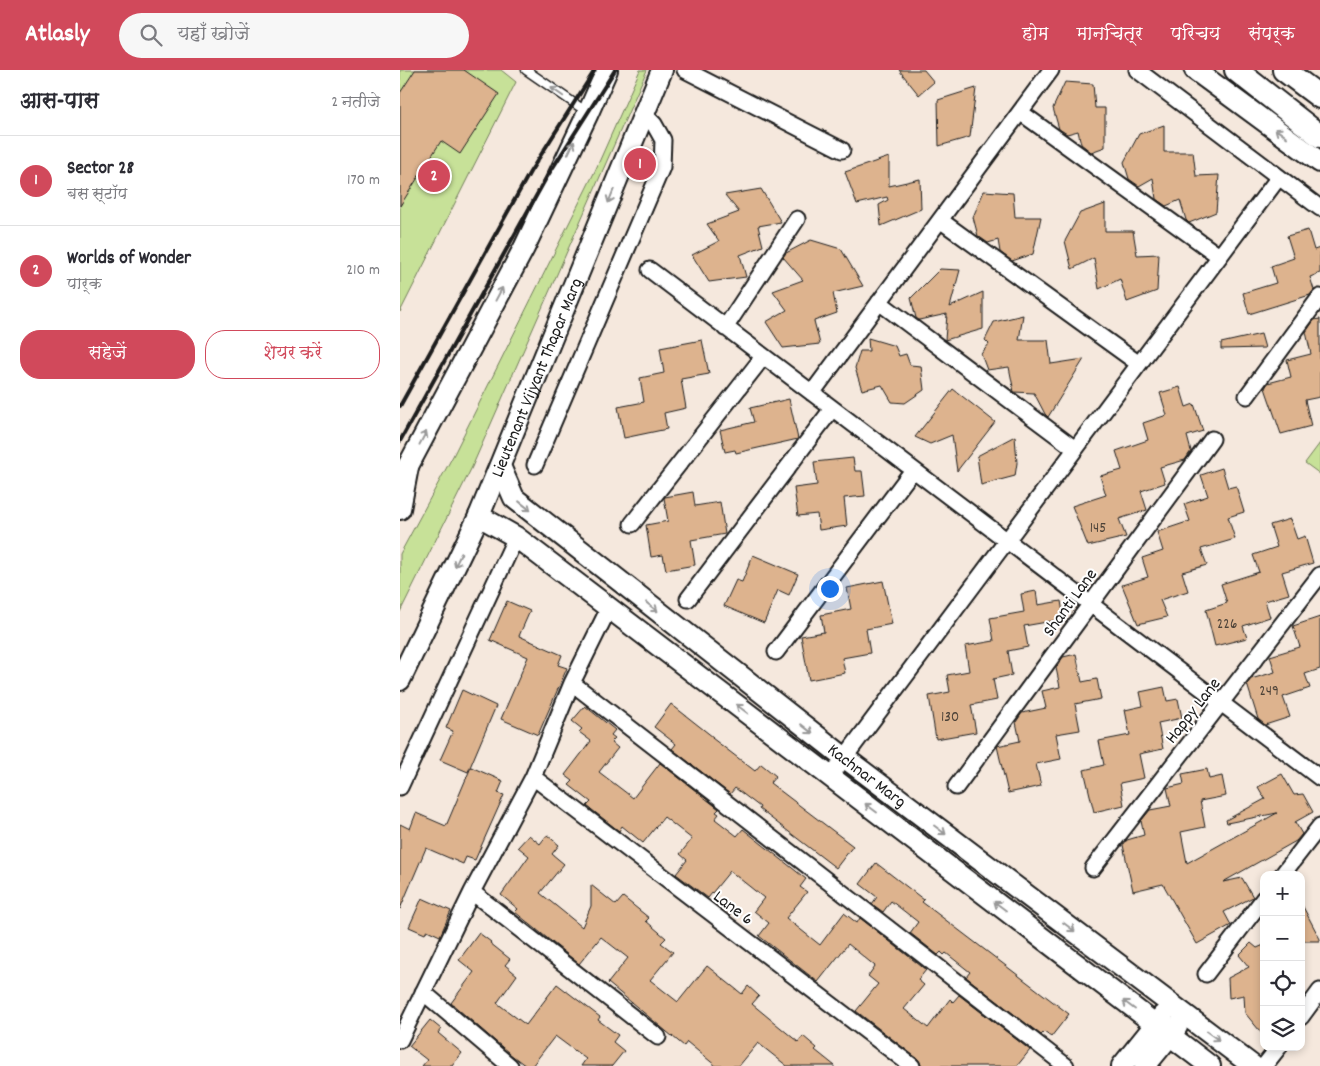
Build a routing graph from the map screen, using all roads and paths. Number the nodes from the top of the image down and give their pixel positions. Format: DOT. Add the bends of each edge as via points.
graph roads {
  1 [pos="526,70"];
  2 [pos="607,70"];
  3 [pos="662,70"];
  4 [pos="685,70"];
  5 [pos="1052,70"];
  6 [pos="1137,70"];
  7 [pos="1195,70"];
  8 [pos="1236,70"];
  9 [pos="1284,70"];
  10 [pos="1320,97"];
  11 [pos="1020,112"];
  12 [pos="588,113"];
  13 [pos="644,114"];
  14 [pos="1320,136"];
  15 [pos="842,150"];
  16 [pos="1320,162"];
  17 [pos="1279,177"];
  18 [pos="1320,208"];
  19 [pos="797,219"];
  20 [pos="940,220"];
  21 [pos="1220,256"];
  22 [pos="650,270"];
  23 [pos="1320,297"];
  24 [pos="879,302"];
  25 [pos="725,328"];
  26 [pos="763,357"];
  27 [pos="1139,364"];
  28 [pos="812,393"];
  29 [pos="1247,396"];
  30 [pos="832,409"];
  31 [pos="1212,440"];
  32 [pos="1075,449"];
  33 [pos="500,466"];
  34 [pos="534,466"];
  35 [pos="914,470"];
  36 [pos="404,473"];
  37 [pos="400,509"];
  38 [pos="479,516"];
  39 [pos="632,524"];
  40 [pos="516,538"];
  41 [pos="1007,541"];
  42 [pos="1320,575"];
  43 [pos="688,599"];
  44 [pos="1091,604"];
  45 [pos="609,608"];
  46 [pos="776,652"];
  47 [pos="400,678"];
  48 [pos="572,683"];
  49 [pos="1221,703"];
  50 [pos="845,758"];
  51 [pos="533,777"];
  52 [pos="830,777"];
  53 [pos="1320,778"];
  54 [pos="400,787"];
  55 [pos="956,787"];
  56 [pos="1320,826"];
  57 [pos="1093,868"];
  58 [pos="1285,871"];
  59 [pos="472,892"];
  60 [pos="1260,903"];
  61 [pos="1206,974"];
  62 [pos="423,992"];
  63 [pos="1320,992"];
  64 [pos="1179,1010"];
  65 [pos="1305,1012"];
  66 [pos="1163,1030"];
  67 [pos="658,1037"];
  68 [pos="400,1040"];
  69 [pos="1275,1051"];
  70 [pos="510,1066"];
  71 [pos="912,1066"];
  72 [pos="1066,1066"];
  73 [pos="1122,1066"];
  74 [pos="1145,1066"];
  75 [pos="1210,1066"];
  76 [pos="1253,1066"];
  77 [pos="1264,1066"];
  12 -- 1 [label="lane, one-way"];
  2 -- 12 [label="street"];
  3 -- 13 [label="street, Lieutenant Vijyant Thapar Marg"];
  4 -- 15 [label="street"];
  5 -- 11 [label="street"];
  6 -- 17 [label="street"];
  16 -- 7 [label="street, one-way"];
  8 -- 14 [label="main road"];
  9 -- 10 [label="main road"];
  11 -- 20 [label="street"];
  11 -- 21 [label="street"];
  36 -- 12 [label="street, one-way" via="524,248"];
  13 -- 33 [label="street, Lieutenant Vijyant Thapar Marg, one-way"];
  13 -- 34 [label="street" via="663,140 662,167"];
  17 -- 18 [label="street"];
  17 -- 21 [label="street"];
  19 -- 25 [label="street"];
  20 -- 24 [label="street"];
  20 -- 27 [label="street"];
  21 -- 27 [label="street"];
  22 -- 25 [label="street"];
  23 -- 29 [label="street"];
  24 -- 28 [label="street"];
  24 -- 32 [label="street"];
  25 -- 26 [label="street"];
  26 -- 28 [label="street"];
  26 -- 39 [label="street"];
  27 -- 32 [label="street"];
  28 -- 30 [label="street"];
  30 -- 35 [label="street"];
  30 -- 43 [label="street"];
  31 -- 44 [label="street, Shanti Lane"];
  32 -- 41 [label="street"];
  33 -- 38 [label="street, Lieutenant Vijyant Thapar Marg"];
  33 -- 50 [label="street, Kachnar Marg, one-way" via="514,498"];
  35 -- 41 [label="street"];
  35 -- 46 [label="street"];
  36 -- 37 [label="street"];
  38 -- 40 [label="street, Kachnar Marg"];
  38 -- 47 [label="street, Lieutenant Vijyant Thapar Marg, one-way"];
  40 -- 45 [label="street, Kachnar Marg"];
  40 -- 54 [label="street"];
  41 -- 44 [label="street"];
  41 -- 50 [label="street"];
  42 -- 49 [label="street, Happy Lane"];
  44 -- 49 [label="street"];
  44 -- 55 [label="street, Shanti Lane"];
  45 -- 48 [label="street"];
  52 -- 45 [label="street, Kachnar Marg, one-way"];
  48 -- 51 [label="street"];
  48 -- 72 [label="street"];
  49 -- 53 [label="street"];
  49 -- 57 [label="street, Happy Lane"];
  50 -- 52 [label="street"];
  50 -- 64 [label="street, Kachnar Marg, one-way"];
  51 -- 59 [label="street"];
  51 -- 71 [label="street, Lane 6"];
  66 -- 52 [label="street, Kachnar Marg, one-way"];
  56 -- 58 [label="street"];
  59 -- 62 [label="street"];
  59 -- 67 [label="street"];
  60 -- 61 [label="street"];
  62 -- 68 [label="street"];
  62 -- 70 [label="street"];
  63 -- 65 [label="street"];
  64 -- 66 [label="street"];
  64 -- 76 [label="street, Kachnar Marg, one-way"];
  66 -- 73 [label="street"];
  66 -- 74 [label="street"];
  66 -- 75 [label="street, Kachnar Marg"];
  69 -- 77 [label="street"];
}
